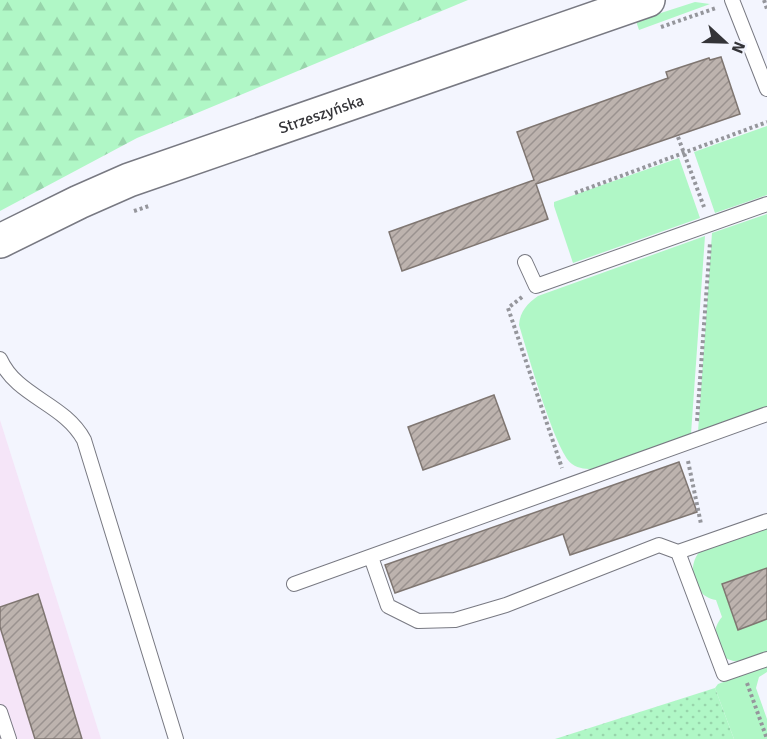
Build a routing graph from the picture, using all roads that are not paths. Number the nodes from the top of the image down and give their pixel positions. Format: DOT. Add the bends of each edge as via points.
graph roads {
  1 [pos="733,1"];
  2 [pos="651,15"];
  3 [pos="767,89"];
  4 [pos="767,204"];
  5 [pos="0,241"];
  6 [pos="525,262"];
  7 [pos="0,359"];
  8 [pos="767,414"];
  9 [pos="767,520"];
  10 [pos="678,552"];
  11 [pos="371,556"];
  12 [pos="294,584"];
  13 [pos="767,659"];
  14 [pos="0,711"];
  15 [pos="178,738"];
  16 [pos="9,739"];
  1 -- 3 [label="lane"];
  2 -- 5 [label="street, Strzeszyńska" via="129,180"];
  4 -- 6 [label="lane" via="536,286"];
  7 -- 15 [label="lane" via="22,387 68,418 84,440"];
  8 -- 11 [label="lane"];
  9 -- 10 [label="lane"];
  10 -- 11 [label="lane" via="659,544 506,605 455,620 418,621 388,606"];
  10 -- 13 [label="lane" via="724,674"];
  11 -- 12 [label="lane"];
  14 -- 16 [label="lane"];
}
